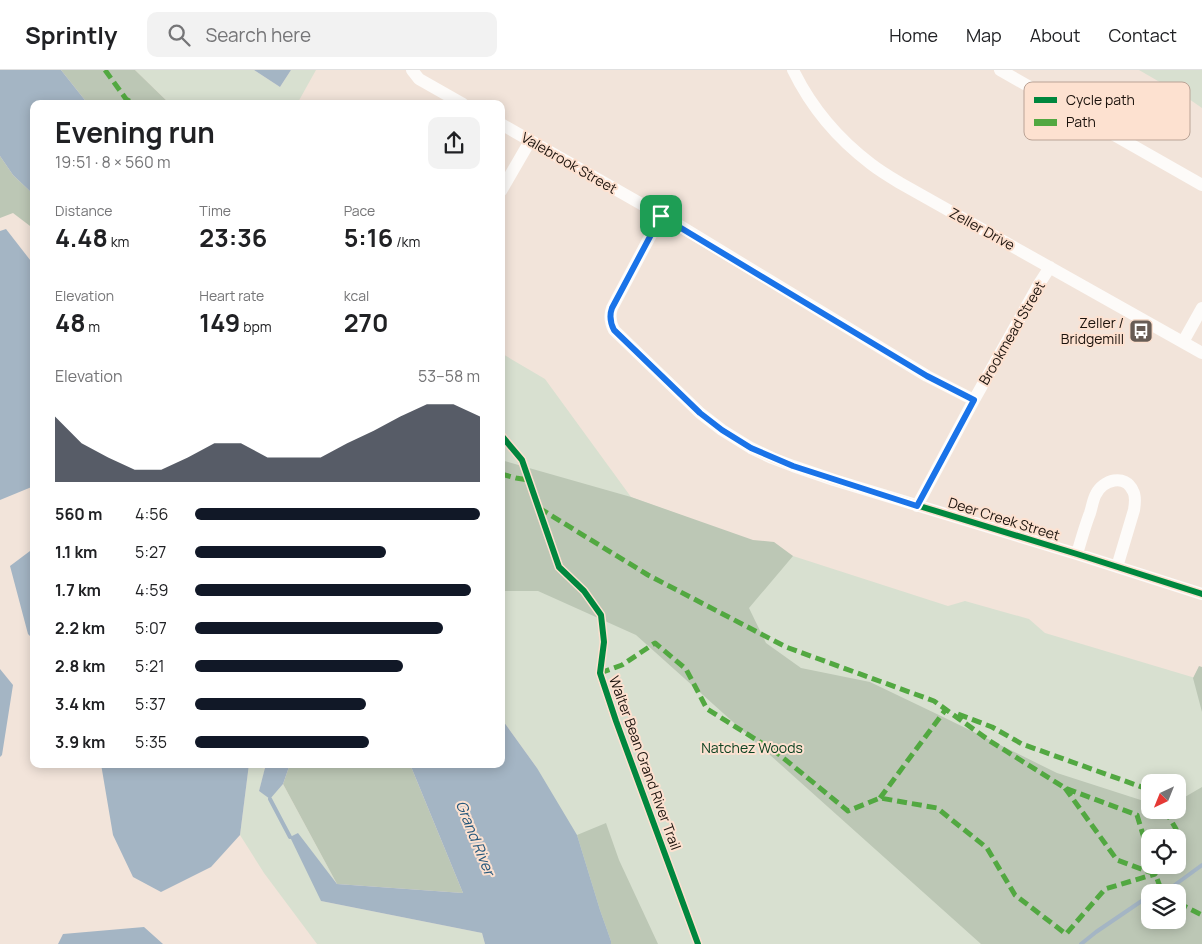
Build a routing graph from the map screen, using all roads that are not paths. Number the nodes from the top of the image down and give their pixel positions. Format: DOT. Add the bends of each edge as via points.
graph roads {
  1 [pos="412,70"];
  2 [pos="793,70"];
  3 [pos="1000,70"];
  4 [pos="1024,84"];
  5 [pos="456,100"];
  6 [pos="505,126"];
  7 [pos="1123,140"];
  8 [pos="530,141"];
  9 [pos="505,184"];
  10 [pos="1202,185"];
  11 [pos="661,216"];
  12 [pos="1050,267"];
  13 [pos="1202,308"];
  14 [pos="1183,342"];
  15 [pos="1202,353"];
  16 [pos="974,400"];
  17 [pos="917,506"];
  18 [pos="1077,554"];
  19 [pos="1117,567"];
  20 [pos="1202,594"];
  1 -- 5 [label="street" via="419,80"];
  2 -- 12 [label="street, Zeller Drive" via="831,127 871,164"];
  3 -- 4 [label="street"];
  6 -- 8 [label="street, Valebrook Street"];
  7 -- 10 [label="street"];
  8 -- 9 [label="street"];
  8 -- 11 [label="street, Valebrook Street"];
  11 -- 16 [label="street, Valebrook Street" via="927,376"];
  11 -- 17 [label="street, Deer Creek Street" via="612,308 610,319 614,330 700,413 751,448 793,466"];
  12 -- 14 [label="street, Zeller Drive"];
  12 -- 16 [label="street, Brookmead Street"];
  13 -- 14 [label="street"];
  14 -- 15 [label="street, Zeller Drive"];
  16 -- 17 [label="street, Brookmead Street"];
  17 -- 18 [label="street, Deer Creek Street"];
  18 -- 19 [label="street, Deer Creek Street"];
  18 -- 19 [label="street" via="1095,494 1103,484 1120,480 1134,491 1135,501"];
  19 -- 20 [label="street, Deer Creek Street"];
}
